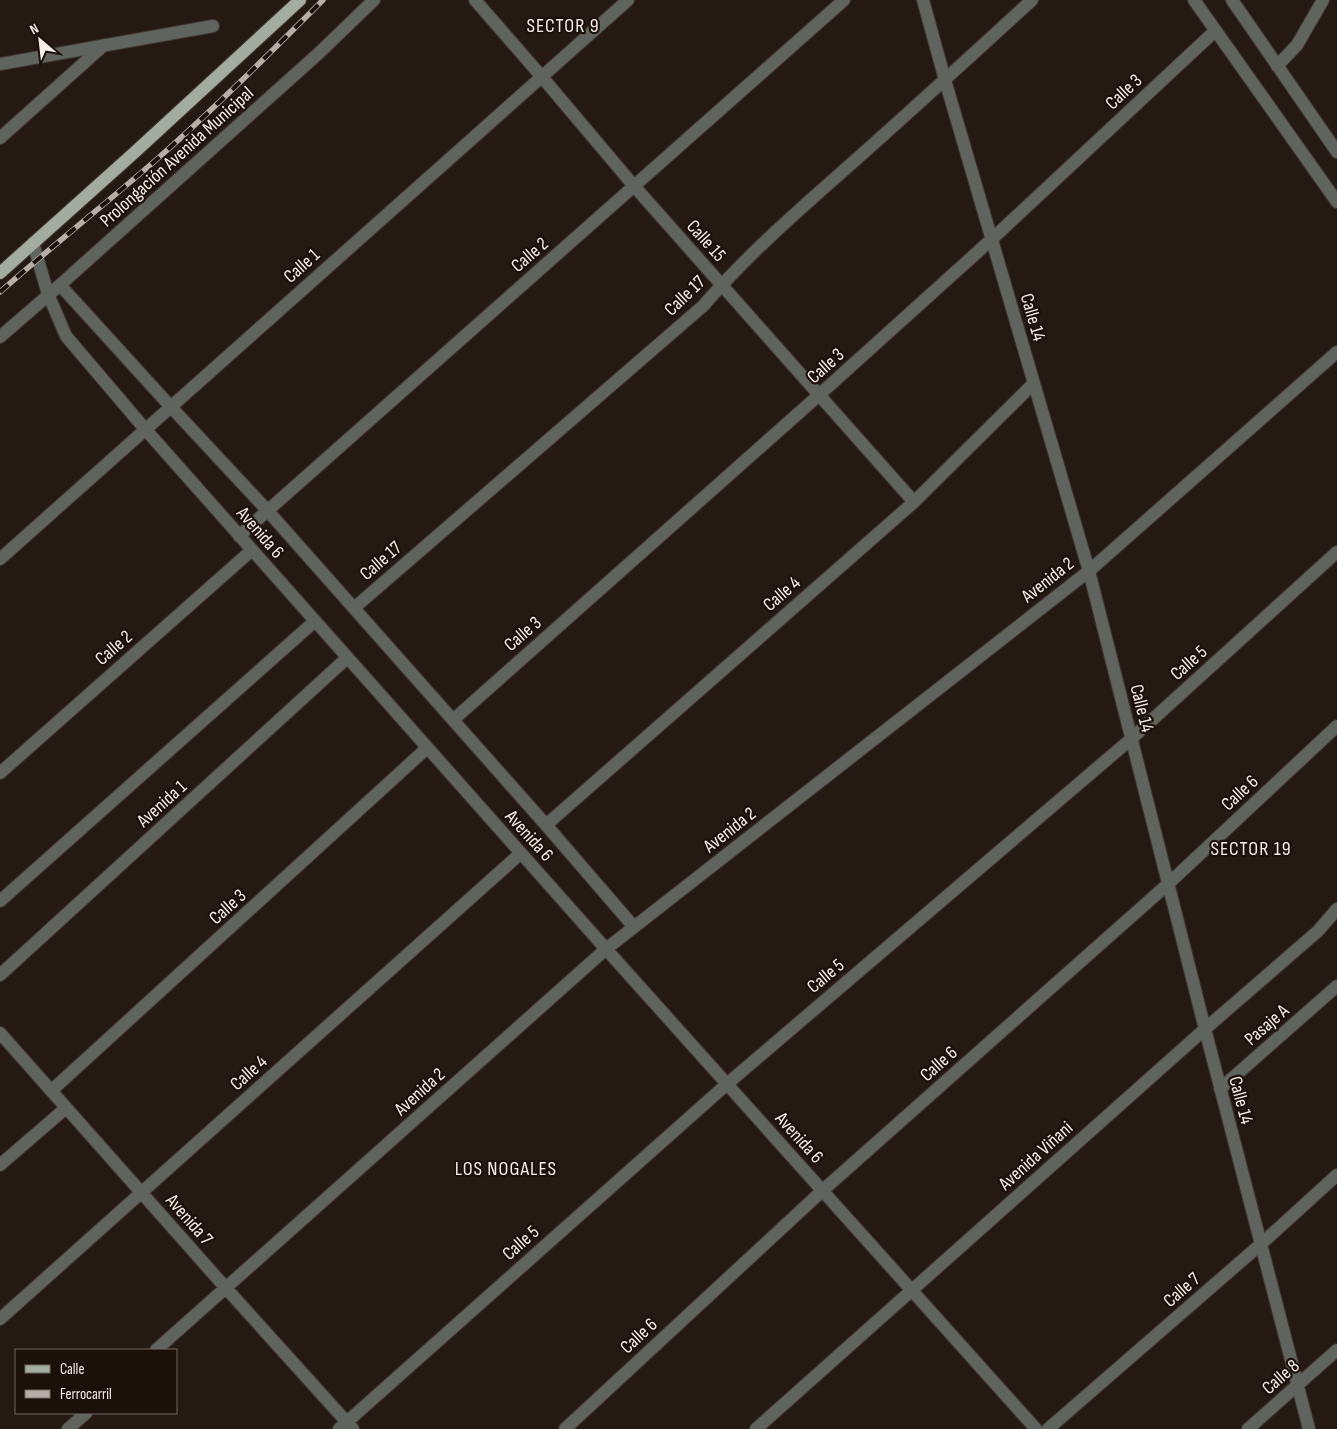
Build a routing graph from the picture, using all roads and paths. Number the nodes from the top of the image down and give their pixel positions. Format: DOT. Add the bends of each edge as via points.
graph roads {
  1 [pos="300,0"];
  2 [pos="374,0"];
  3 [pos="475,0"];
  4 [pos="628,0"];
  5 [pos="844,0"];
  6 [pos="923,0"];
  7 [pos="1032,0"];
  8 [pos="1194,0"];
  9 [pos="1232,0"];
  10 [pos="1322,0"];
  11 [pos="213,26"];
  12 [pos="1216,30"];
  13 [pos="105,44"];
  14 [pos="0,64"];
  15 [pos="1277,66"];
  16 [pos="542,77"];
  17 [pos="945,80"];
  18 [pos="0,138"];
  19 [pos="1337,152"];
  20 [pos="634,186"];
  21 [pos="1337,202"];
  22 [pos="992,239"];
  23 [pos="33,243"];
  24 [pos="0,273"];
  25 [pos="721,284"];
  26 [pos="60,285"];
  27 [pos="48,294"];
  28 [pos="0,337"];
  29 [pos="1337,352"];
  30 [pos="1034,382"];
  31 [pos="820,395"];
  32 [pos="171,407"];
  33 [pos="145,429"];
  34 [pos="914,502"];
  35 [pos="267,510"];
  36 [pos="239,536"];
  37 [pos="252,550"];
  38 [pos="1337,552"];
  39 [pos="0,559"];
  40 [pos="1089,571"];
  41 [pos="354,608"];
  42 [pos="315,621"];
  43 [pos="347,658"];
  44 [pos="453,720"];
  45 [pos="1337,726"];
  46 [pos="1131,739"];
  47 [pos="427,748"];
  48 [pos="0,772"];
  49 [pos="546,825"];
  50 [pos="521,854"];
  51 [pos="1168,884"];
  52 [pos="0,901"];
  53 [pos="1337,909"];
  54 [pos="634,927"];
  55 [pos="606,950"];
  56 [pos="0,975"];
  57 [pos="1337,987"];
  58 [pos="1205,1030"];
  59 [pos="0,1032"];
  60 [pos="727,1084"];
  61 [pos="1220,1090"];
  62 [pos="51,1091"];
  63 [pos="66,1108"];
  64 [pos="0,1165"];
  65 [pos="1337,1175"];
  66 [pos="822,1190"];
  67 [pos="141,1192"];
  68 [pos="1261,1244"];
  69 [pos="225,1287"];
  70 [pos="911,1290"];
  71 [pos="0,1319"];
  72 [pos="157,1349"];
  73 [pos="1337,1350"];
  74 [pos="1298,1385"];
  75 [pos="85,1414"];
  76 [pos="346,1427"];
  77 [pos="68,1429"];
  78 [pos="564,1429"];
  79 [pos="756,1429"];
  80 [pos="1036,1429"];
  81 [pos="1048,1429"];
  82 [pos="1248,1429"];
  83 [pos="1310,1429"];
  1 -- 23 [label="main road, Prolongación Avenida Municipal"];
  2 -- 26 [label="street, Prolongación Avenida Municipal"];
  3 -- 16 [label="street, Calle 15"];
  4 -- 16 [label="street, Calle 1"];
  5 -- 20 [label="street, Calle 2"];
  6 -- 17 [label="street, Calle 14"];
  7 -- 17 [label="street, Calle 17"];
  8 -- 12 [label="street"];
  9 -- 15 [label="street"];
  10 -- 15 [label="street" via="1298,45"];
  11 -- 13 [label="street"];
  12 -- 21 [label="street"];
  12 -- 22 [label="street, Calle 3"];
  13 -- 14 [label="street"];
  13 -- 18 [label="street"];
  15 -- 19 [label="street"];
  16 -- 20 [label="street, Calle 15"];
  16 -- 32 [label="street, Calle 1"];
  17 -- 22 [label="street, Calle 14"];
  17 -- 25 [label="street, Calle 17" via="759,246"];
  20 -- 25 [label="street, Calle 15"];
  20 -- 35 [label="street, Calle 2"];
  22 -- 30 [label="street, Calle 14"];
  22 -- 31 [label="street, Calle 3"];
  23 -- 24 [label="main road, Prolongación Avenida Municipal"];
  23 -- 27 [label="street, Avenida 6"];
  25 -- 31 [label="street, Calle 15"];
  25 -- 41 [label="street, Calle 17" via="703,306"];
  26 -- 27 [label="street, Prolongación Avenida Municipal"];
  26 -- 32 [label="street, Avenida 6"];
  27 -- 28 [label="street, Prolongación Avenida Municipal"];
  27 -- 33 [label="street, Avenida 6" via="66,336"];
  29 -- 40 [label="street, Avenida 2"];
  30 -- 34 [label="street, Calle 4"];
  30 -- 40 [label="street, Calle 14"];
  31 -- 34 [label="street, Calle 15"];
  31 -- 44 [label="street, Calle 3"];
  32 -- 33 [label="street, Calle 1"];
  32 -- 35 [label="street, Avenida 6"];
  33 -- 36 [label="street, Avenida 6"];
  33 -- 39 [label="street, Calle 1"];
  34 -- 49 [label="street, Calle 4"];
  35 -- 36 [label="street, Calle 2"];
  35 -- 41 [label="street, Avenida 6"];
  36 -- 37 [label="street, Avenida 6"];
  37 -- 42 [label="street, Avenida 6"];
  37 -- 48 [label="street, Calle 2"];
  38 -- 46 [label="street, Calle 5"];
  40 -- 46 [label="street, Calle 14"];
  40 -- 54 [label="street, Avenida 2"];
  41 -- 44 [label="street, Avenida 6"];
  42 -- 43 [label="street, Avenida 6"];
  42 -- 52 [label="street, Avenida 1"];
  43 -- 47 [label="street, Avenida 6"];
  43 -- 56 [label="street, Avenida 1"];
  44 -- 49 [label="street, Avenida 6"];
  45 -- 51 [label="street, Calle 6"];
  46 -- 51 [label="street, Calle 14"];
  46 -- 60 [label="street, Calle 5"];
  47 -- 50 [label="street, Avenida 6"];
  47 -- 62 [label="street, Calle 3"];
  49 -- 54 [label="street, Avenida 6"];
  50 -- 55 [label="street, Avenida 6"];
  50 -- 67 [label="street, Calle 4"];
  51 -- 58 [label="street, Calle 14"];
  51 -- 66 [label="street, Calle 6"];
  53 -- 58 [label="street, Avenida Viñani" via="1318,931"];
  54 -- 55 [label="street, Avenida 2"];
  55 -- 60 [label="street, Avenida 6"];
  55 -- 69 [label="street, Avenida 2"];
  57 -- 61 [label="street, Pasaje A"];
  58 -- 61 [label="street, Calle 14"];
  58 -- 70 [label="street, Avenida Viñani"];
  59 -- 62 [label="street, Avenida 7"];
  60 -- 66 [label="street, Avenida 6"];
  60 -- 76 [label="street, Calle 5"];
  61 -- 68 [label="street, Calle 14"];
  62 -- 63 [label="street, Avenida 7"];
  63 -- 64 [label="street"];
  63 -- 67 [label="street, Avenida 7"];
  65 -- 68 [label="street, Calle 7"];
  66 -- 70 [label="street, Avenida 6"];
  66 -- 78 [label="street, Calle 6"];
  67 -- 69 [label="street, Avenida 7"];
  67 -- 71 [label="street, Calle 4"];
  68 -- 74 [label="street, Calle 14"];
  68 -- 81 [label="street, Calle 7"];
  69 -- 72 [label="street, Avenida 2"];
  69 -- 76 [label="street, Avenida 7"];
  70 -- 79 [label="street, Avenida Viñani"];
  70 -- 80 [label="street, Avenida 6"];
  73 -- 74 [label="street, Calle 8"];
  74 -- 82 [label="street, Calle 8"];
  74 -- 83 [label="street, Calle 14"];
  75 -- 77 [label="street"];
}
